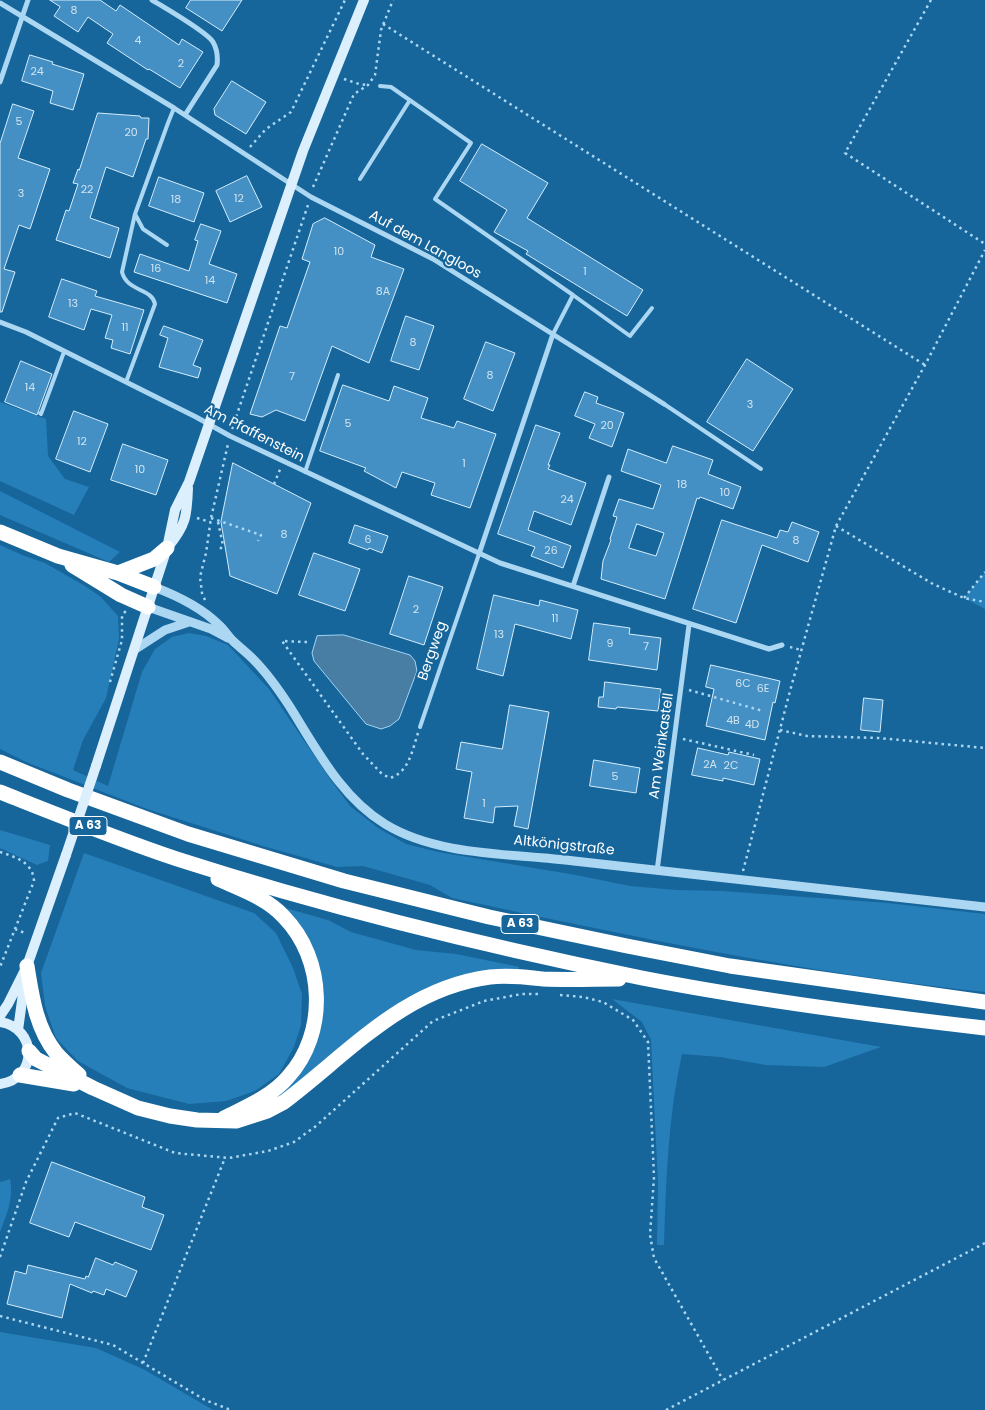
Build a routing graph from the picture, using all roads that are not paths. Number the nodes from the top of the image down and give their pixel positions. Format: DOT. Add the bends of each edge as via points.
graph roads {
  1 [pos="28,0"];
  2 [pos="152,0"];
  3 [pos="364,0"];
  4 [pos="0,3"];
  5 [pos="23,17"];
  6 [pos="0,82"];
  7 [pos="380,86"];
  8 [pos="410,100"];
  9 [pos="174,108"];
  10 [pos="184,115"];
  11 [pos="360,179"];
  12 [pos="291,184"];
  13 [pos="136,214"];
  14 [pos="167,245"];
  15 [pos="573,295"];
  16 [pos="652,308"];
  17 [pos="0,322"];
  18 [pos="553,334"];
  19 [pos="64,352"];
  20 [pos="338,376"];
  21 [pos="126,382"];
  22 [pos="664,404"];
  23 [pos="40,413"];
  24 [pos="209,424"];
  25 [pos="761,469"];
  26 [pos="305,472"];
  27 [pos="609,477"];
  28 [pos="0,532"];
  29 [pos="167,548"];
  30 [pos="478,554"];
  31 [pos="58,556"];
  32 [pos="118,573"];
  33 [pos="573,586"];
  34 [pos="154,587"];
  35 [pos="148,607"];
  36 [pos="190,622"];
  37 [pos="689,625"];
  38 [pos="231,639"];
  39 [pos="782,645"];
  40 [pos="134,650"];
  41 [pos="420,727"];
  42 [pos="0,762"];
  43 [pos="0,792"];
  44 [pos="176,858"];
  45 [pos="657,871"];
  46 [pos="985,907"];
  47 [pos="27,966"];
  48 [pos="643,978"];
  49 [pos="985,1002"];
  50 [pos="0,1016"];
  51 [pos="0,1022"];
  52 [pos="985,1028"];
  53 [pos="18,1030"];
  54 [pos="28,1051"];
  55 [pos="20,1074"];
  56 [pos="0,1084"];
  57 [pos="93,1088"];
  58 [pos="221,1120"];
  1 -- 5 [label="street"];
  2 -- 10 [label="street" via="208,36 216,49 217,65"];
  3 -- 12 [label="main road"];
  4 -- 5 [label="street, Auf dem Langloos"];
  5 -- 6 [label="street"];
  5 -- 9 [label="street, Auf dem Langloos"];
  7 -- 8 [label="lane" via="391,87"];
  8 -- 11 [label="lane"];
  8 -- 15 [label="lane" via="471,143 435,199"];
  9 -- 10 [label="street, Auf dem Langloos"];
  9 -- 13 [label="lane"];
  10 -- 12 [label="street, Auf dem Langloos"];
  12 -- 18 [label="street, Auf dem Langloos" via="433,259"];
  12 -- 24 [label="main road"];
  13 -- 14 [label="lane" via="143,229"];
  13 -- 21 [label="lane" via="122,272 128,284 151,296 156,304"];
  15 -- 16 [label="lane" via="630,336"];
  15 -- 18 [label="lane"];
  17 -- 19 [label="street, Am Pfaffenstein"];
  18 -- 22 [label="street, Auf dem Langloos"];
  18 -- 30 [label="street, Bergweg"];
  19 -- 21 [label="street, Am Pfaffenstein"];
  19 -- 23 [label="lane"];
  20 -- 26 [label="lane"];
  21 -- 24 [label="street, Am Pfaffenstein"];
  22 -- 25 [label="lane"];
  24 -- 26 [label="street, Am Pfaffenstein"];
  24 -- 29 [label="main road" via="189,482 175,510"];
  26 -- 30 [label="street, Am Pfaffenstein"];
  27 -- 33 [label="street"];
  28 -- 31 [label="highway"];
  29 -- 32 [label="highway" via="154,559"];
  29 -- 34 [label="main road"];
  30 -- 33 [label="street, Am Pfaffenstein"];
  30 -- 41 [label="lane, Bergweg"];
  31 -- 32 [label="highway"];
  31 -- 35 [label="highway" via="121,596"];
  32 -- 34 [label="highway"];
  33 -- 37 [label="street"];
  34 -- 35 [label="main road"];
  34 -- 38 [label="street, Altkönigstraße" via="182,598 209,616"];
  35 -- 36 [label="street, Altkönigstraße"];
  35 -- 40 [label="main road"];
  36 -- 38 [label="street, Altkönigstraße"];
  36 -- 40 [label="street" via="164,630"];
  37 -- 39 [label="street" via="769,649"];
  37 -- 45 [label="street, Am Weinkastell"];
  38 -- 45 [label="street, Altkönigstraße" via="265,671 345,790 384,824 423,842 442,846"];
  40 -- 47 [label="main road, bridge"];
  42 -- 49 [label="highway, A 63" via="188,834 344,881 480,915 730,966"];
  43 -- 44 [label="highway, A 63"];
  44 -- 48 [label="highway, A 63" via="338,906 479,942"];
  44 -- 58 [label="highway" via="264,901 283,915 305,945 315,974 314,1023 297,1067 273,1091"];
  45 -- 46 [label="street, Altkönigstraße"];
  47 -- 50 [label="main road"];
  47 -- 53 [label="main road"];
  47 -- 57 [label="highway" via="37,1016 47,1040 57,1055"];
  48 -- 52 [label="highway, A 63"];
  48 -- 58 [label="highway" via="574,980 519,976 490,977 458,984 430,994 383,1022 284,1102 248,1119"];
  51 -- 53 [label="main road"];
  53 -- 54 [label="main road" via="26,1040"];
  54 -- 55 [label="main road" via="27,1064"];
  54 -- 57 [label="highway" via="36,1059"];
  55 -- 56 [label="main road" via="10,1082"];
  55 -- 57 [label="highway"];
  57 -- 58 [label="highway" via="138,1108 170,1116"];
}
